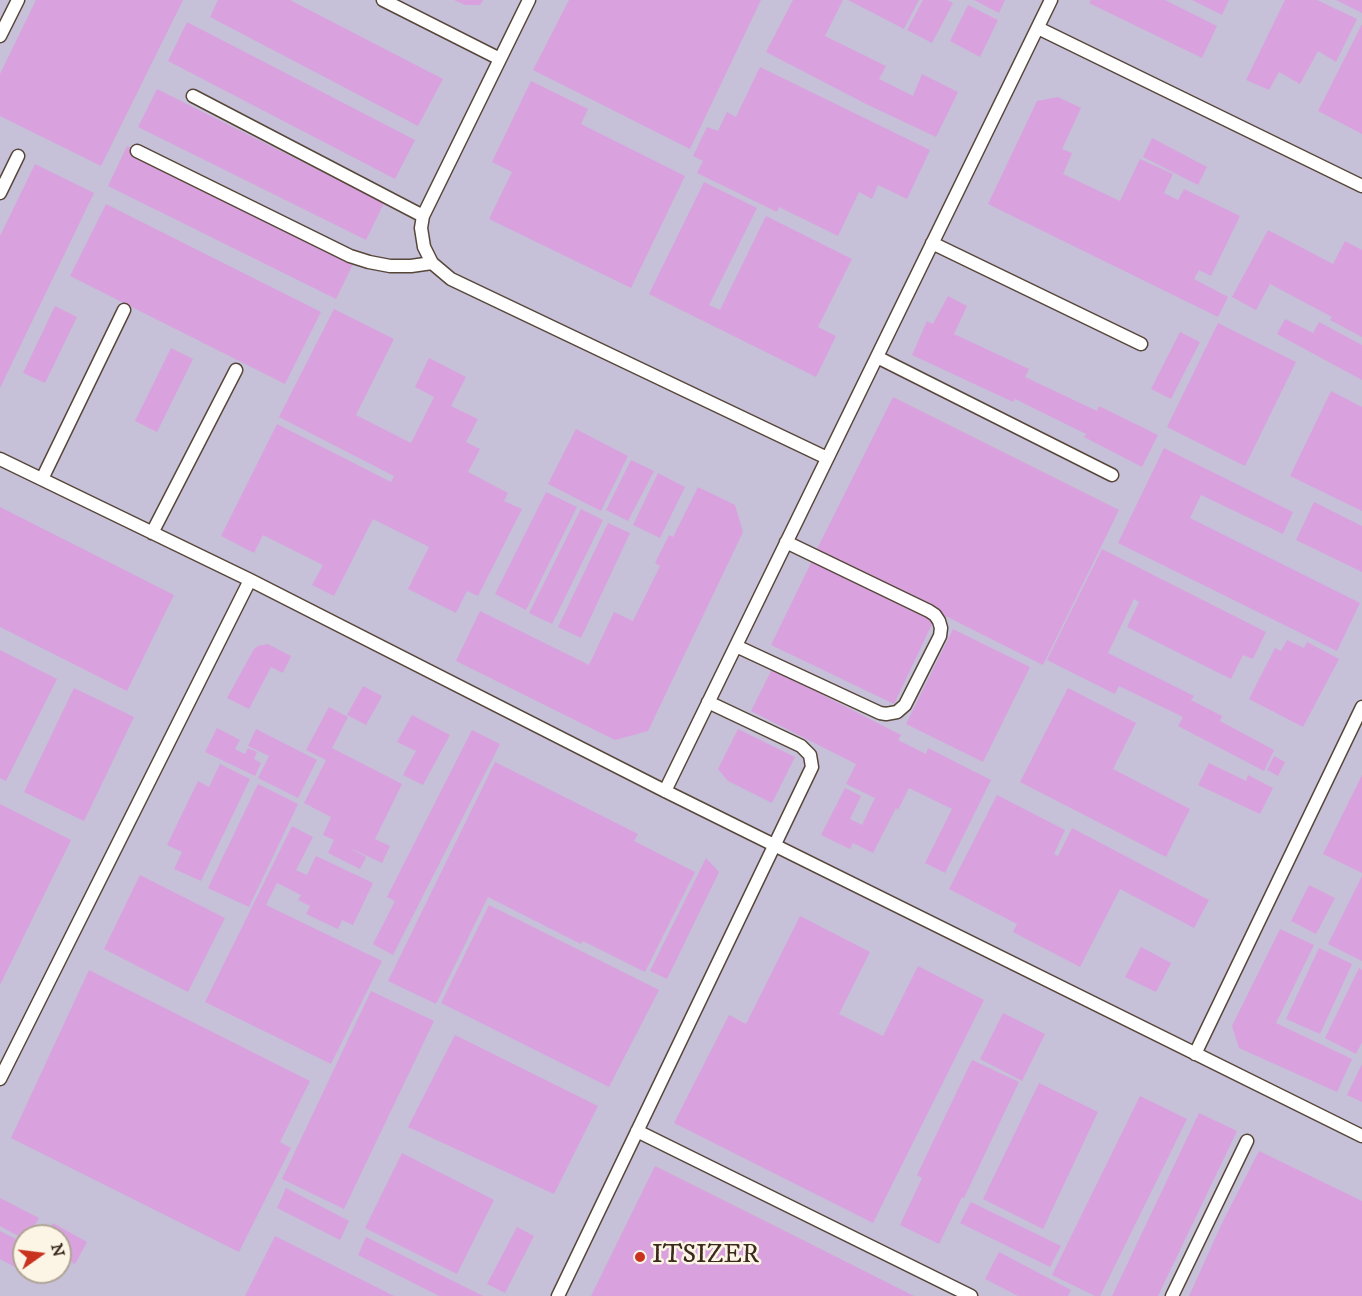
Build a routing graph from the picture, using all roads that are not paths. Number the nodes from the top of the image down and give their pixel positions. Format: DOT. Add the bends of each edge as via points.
graph roads {
  1 [pos="18,0"];
  2 [pos="383,0"];
  3 [pos="529,0"];
  4 [pos="1051,0"];
  5 [pos="1038,28"];
  6 [pos="0,36"];
  7 [pos="500,59"];
  8 [pos="193,96"];
  9 [pos="137,151"];
  10 [pos="18,156"];
  11 [pos="1362,186"];
  12 [pos="0,193"];
  13 [pos="423,216"];
  14 [pos="932,243"];
  15 [pos="432,263"];
  16 [pos="124,310"];
  17 [pos="1141,344"];
  18 [pos="877,357"];
  19 [pos="236,370"];
  20 [pos="0,459"];
  21 [pos="827,459"];
  22 [pos="1112,475"];
  23 [pos="42,479"];
  24 [pos="152,533"];
  25 [pos="786,542"];
  26 [pos="250,580"];
  27 [pos="736,646"];
  28 [pos="708,702"];
  29 [pos="1362,707"];
  30 [pos="665,791"];
  31 [pos="774,846"];
  32 [pos="1195,1054"];
  33 [pos="0,1079"];
  34 [pos="637,1131"];
  35 [pos="1362,1136"];
  36 [pos="1247,1141"];
  37 [pos="558,1296"];
  38 [pos="971,1296"];
  39 [pos="1172,1296"];
  1 -- 6 [label="lane"];
  2 -- 7 [label="lane"];
  3 -- 7 [label="lane"];
  4 -- 5 [label="lane"];
  5 -- 11 [label="lane"];
  5 -- 14 [label="lane"];
  7 -- 13 [label="lane"];
  8 -- 13 [label="lane"];
  9 -- 15 [label="lane" via="350,256 390,266"];
  10 -- 12 [label="lane"];
  13 -- 15 [label="lane" via="424,246"];
  14 -- 17 [label="lane"];
  14 -- 18 [label="lane"];
  15 -- 21 [label="lane" via="451,279"];
  16 -- 23 [label="lane"];
  18 -- 21 [label="lane"];
  18 -- 22 [label="lane"];
  19 -- 24 [label="lane"];
  20 -- 23 [label="lane"];
  21 -- 25 [label="lane"];
  23 -- 24 [label="lane"];
  24 -- 26 [label="lane"];
  25 -- 27 [label="lane"];
  25 -- 27 [label="lane" via="929,611 939,621 940,636 905,705 886,714"];
  26 -- 30 [label="lane"];
  26 -- 33 [label="lane"];
  27 -- 28 [label="lane"];
  28 -- 30 [label="lane"];
  28 -- 31 [label="lane" via="810,755 810,773"];
  29 -- 32 [label="lane"];
  30 -- 31 [label="lane"];
  31 -- 32 [label="lane"];
  31 -- 34 [label="lane"];
  32 -- 35 [label="lane"];
  34 -- 37 [label="lane"];
  34 -- 38 [label="lane"];
  36 -- 39 [label="lane"];
}
